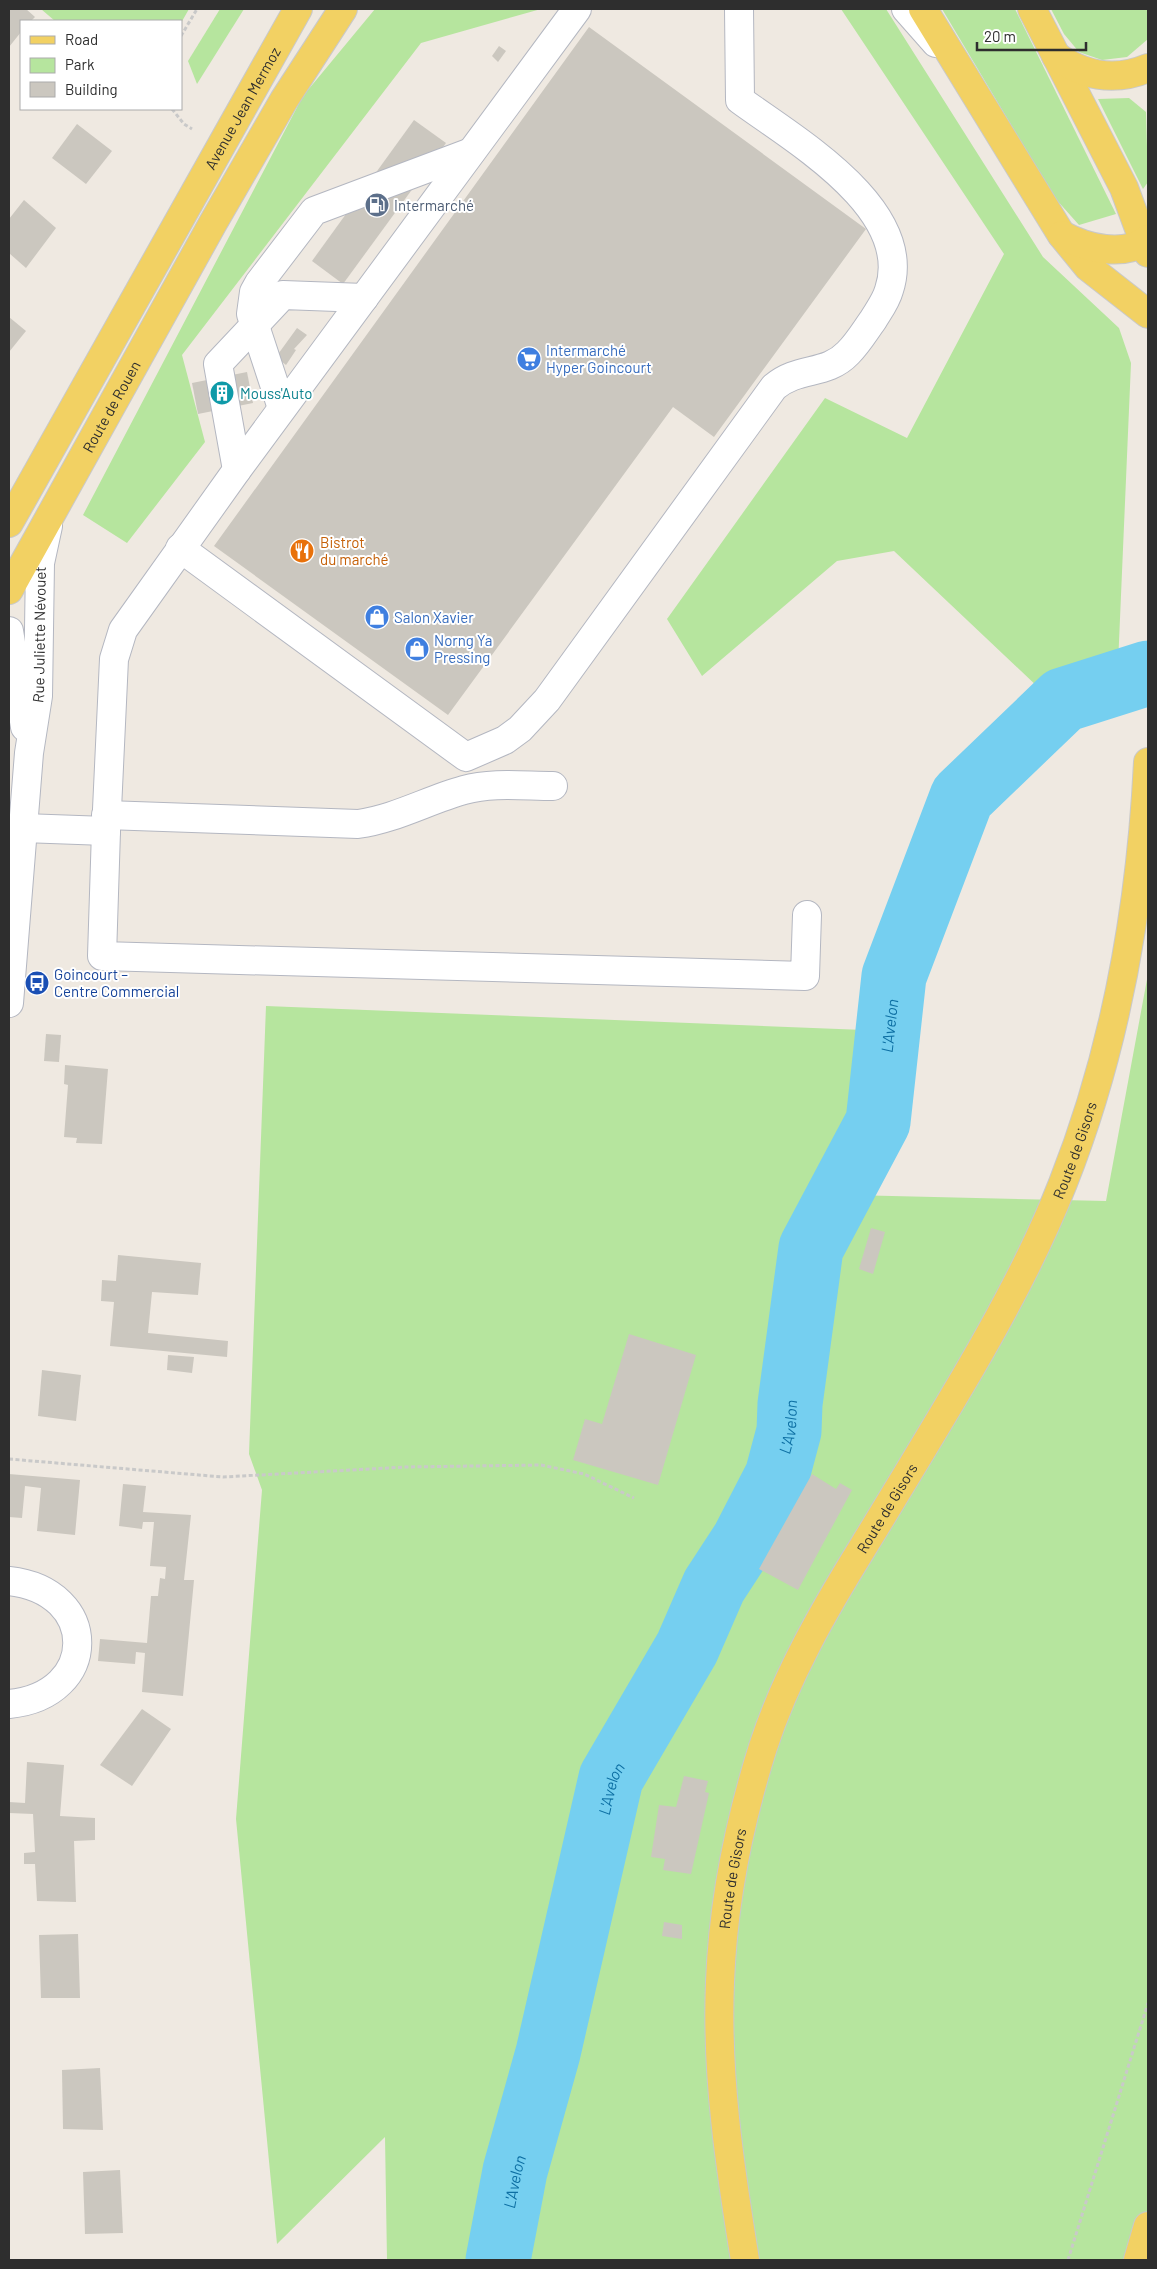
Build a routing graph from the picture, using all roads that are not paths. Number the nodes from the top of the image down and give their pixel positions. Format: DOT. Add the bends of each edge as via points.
graph roads {
  1 [pos="298,9"];
  2 [pos="343,9"];
  3 [pos="577,9"];
  4 [pos="739,9"];
  5 [pos="906,9"];
  6 [pos="922,9"];
  7 [pos="1032,9"];
  8 [pos="1056,56"];
  9 [pos="1148,68"];
  10 [pos="962,72"];
  11 [pos="471,152"];
  12 [pos="1061,234"];
  13 [pos="1147,245"];
  14 [pos="364,298"];
  15 [pos="1148,314"];
  16 [pos="254,326"];
  17 [pos="282,408"];
  18 [pos="237,470"];
  19 [pos="51,518"];
  20 [pos="10,523"];
  21 [pos="180,548"];
  22 [pos="9,590"];
  23 [pos="9,631"];
  24 [pos="9,698"];
  25 [pos="25,726"];
  26 [pos="29,753"];
  27 [pos="1148,762"];
  28 [pos="1148,774"];
  29 [pos="553,786"];
  30 [pos="106,823"];
  31 [pos="23,828"];
  32 [pos="807,915"];
  33 [pos="9,1003"];
  34 [pos="9,1581"];
  35 [pos="9,1704"];
  36 [pos="1148,2226"];
  37 [pos="744,2260"];
  38 [pos="1138,2260"];
  1 -- 20 [label="main road, Avenue Jean Mermoz"];
  2 -- 19 [label="main road, Route de Rouen" via="284,100"];
  3 -- 11 [label="street"];
  4 -- 21 [label="street" via="740,100 845,177 870,205 891,257 889,289 858,343 847,354 822,369 796,373 774,387 535,714 520,730 466,757"];
  5 -- 10 [label="street"];
  6 -- 10 [label="main road"];
  7 -- 8 [label="main road"];
  8 -- 9 [label="main road" via="1072,67 1104,76 1122,76"];
  8 -- 13 [label="main road" via="1124,188"];
  10 -- 12 [label="main road"];
  11 -- 14 [label="street"];
  11 -- 16 [label="street" via="314,211 254,292 251,314"];
  12 -- 13 [label="main road" via="1090,247 1109,249"];
  12 -- 15 [label="main road" via="1088,267"];
  14 -- 16 [label="street" via="283,295"];
  14 -- 17 [label="street"];
  16 -- 17 [label="street"];
  16 -- 18 [label="street" via="218,364"];
  17 -- 18 [label="street"];
  18 -- 21 [label="street"];
  19 -- 22 [label="main road, Route de Rouen"];
  19 -- 26 [label="street, Rue Juliette Névouet" via="44,536 40,563 38,696"];
  21 -- 30 [label="street" via="133,614 118,644 114,659"];
  23 -- 25 [label="street, Rue Juliette Névouet"];
  24 -- 25 [label="street, Rue Juliette Névouet"];
  25 -- 26 [label="street, Rue Juliette Névouet"];
  26 -- 31 [label="street, Rue Juliette Névouet"];
  27 -- 28 [label="main road, Route de Gisors"];
  28 -- 37 [label="main road, Route de Gisors" via="1137,892 1113,1024 1063,1184 994,1328 809,1640 765,1743 746,1809 731,1878 720,1984 720,2060 726,2139"];
  29 -- 30 [label="street" via="481,786 384,819 358,824"];
  30 -- 31 [label="street"];
  30 -- 32 [label="street" via="102,956 804,976"];
  31 -- 33 [label="street, Rue Juliette Névouet"];
  34 -- 35 [label="street" via="38,1588 56,1598 75,1624 77,1640 70,1670 62,1682 37,1698"];
  36 -- 38 [label="main road"];
}
